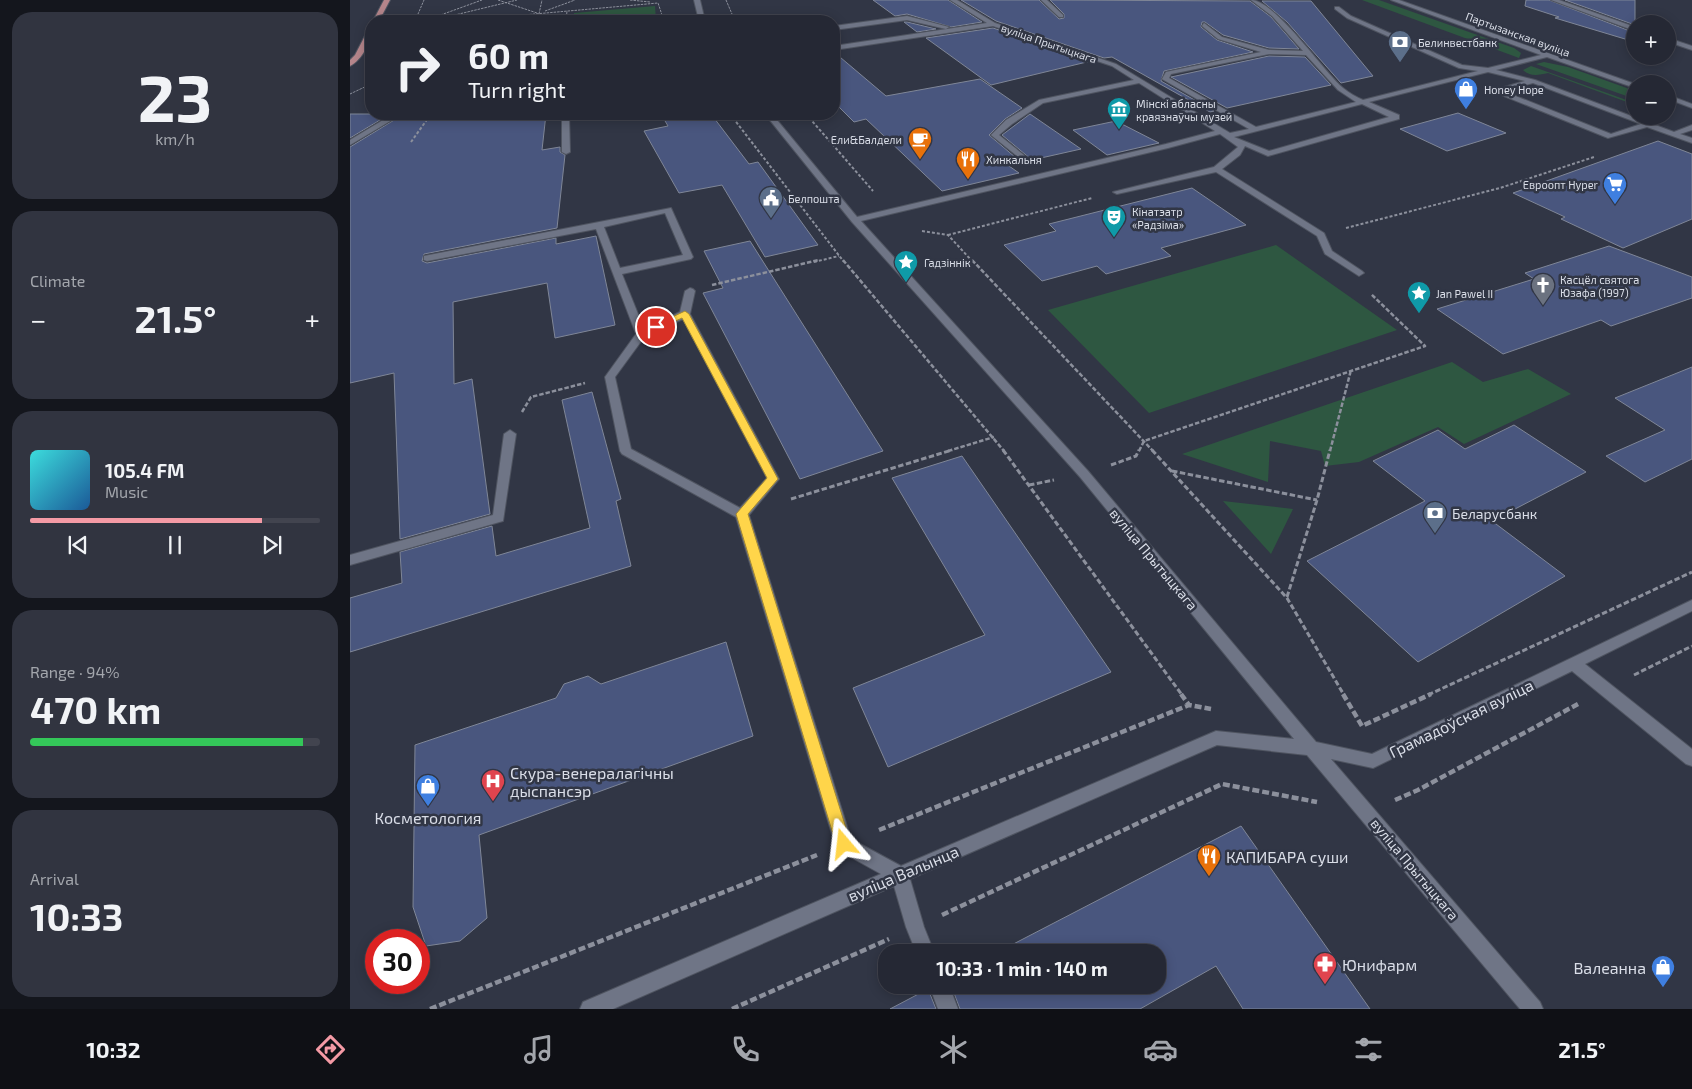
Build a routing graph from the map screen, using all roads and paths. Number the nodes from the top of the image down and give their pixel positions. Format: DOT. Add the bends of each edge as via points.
graph roads {
  1 [pos="387,0"];
  2 [pos="424,0"];
  3 [pos="482,0"];
  4 [pos="498,0"];
  5 [pos="517,0"];
  6 [pos="542,0"];
  7 [pos="575,0"];
  8 [pos="630,0"];
  9 [pos="649,0"];
  10 [pos="697,0"];
  11 [pos="726,0"];
  12 [pos="953,0"];
  13 [pos="1044,0"];
  14 [pos="1254,0"];
  15 [pos="1394,0"];
  16 [pos="1554,0"];
  17 [pos="658,1"];
  18 [pos="507,3"];
  19 [pos="1337,8"];
  20 [pos="567,11"];
  21 [pos="540,14"];
  22 [pos="379,15"];
  23 [pos="418,15"];
  24 [pos="441,15"];
  25 [pos="456,15"];
  26 [pos="526,15"];
  27 [pos="567,15"];
  28 [pos="662,15"];
  29 [pos="701,15"];
  30 [pos="732,15"];
  31 [pos="1061,16"];
  32 [pos="993,24"];
  33 [pos="1204,25"];
  34 [pos="1626,26"];
  35 [pos="840,27"];
  36 [pos="953,28"];
  37 [pos="365,42"];
  38 [pos="1676,43"];
  39 [pos="840,47"];
  40 [pos="1692,48"];
  41 [pos="1269,52"];
  42 [pos="1307,53"];
  43 [pos="1547,55"];
  44 [pos="350,64"];
  45 [pos="1489,70"];
  46 [pos="1139,81"];
  47 [pos="1533,81"];
  48 [pos="1626,83"];
  49 [pos="365,87"];
  50 [pos="350,93"];
  51 [pos="1676,100"];
  52 [pos="1361,102"];
  53 [pos="1692,106"];
  54 [pos="1626,116"];
  55 [pos="388,120"];
  56 [pos="427,120"];
  57 [pos="565,120"];
  58 [pos="735,120"];
  59 [pos="774,120"];
  60 [pos="1645,125"];
  61 [pos="1651,125"];
  62 [pos="1692,127"];
  63 [pos="1255,129"];
  64 [pos="1226,133"];
  65 [pos="1674,134"];
  66 [pos="1692,140"];
  67 [pos="412,142"];
  68 [pos="350,143"];
  69 [pos="566,152"];
  70 [pos="1600,155"];
  71 [pos="1027,162"];
  72 [pos="1217,169"];
  73 [pos="1117,192"];
  74 [pos="855,220"];
  75 [pos="599,226"];
  76 [pos="948,235"];
  77 [pos="1321,235"];
  78 [pos="839,256"];
  79 [pos="428,258"];
  80 [pos="616,272"];
  81 [pos="1358,273"];
  82 [pos="1366,289"];
  83 [pos="690,291"];
  84 [pos="685,314"];
  85 [pos="1038,328"];
  86 [pos="641,334"];
  87 [pos="1351,369"];
  88 [pos="610,377"];
  89 [pos="510,434"];
  90 [pos="994,437"];
  91 [pos="1144,441"];
  92 [pos="1172,471"];
  93 [pos="1085,475"];
  94 [pos="788,500"];
  95 [pos="1317,500"];
  96 [pos="742,514"];
  97 [pos="350,560"];
  98 [pos="1692,572"];
  99 [pos="1287,598"];
  100 [pos="1692,605"];
  101 [pos="1692,646"];
  102 [pos="1574,664"];
  103 [pos="1605,690"];
  104 [pos="1189,705"];
  105 [pos="1217,710"];
  106 [pos="1353,726"];
  107 [pos="1362,726"];
  108 [pos="1216,738"];
  109 [pos="1311,748"];
  110 [pos="1692,759"];
  111 [pos="1318,803"];
  112 [pos="1367,812"];
  113 [pos="844,844"];
  114 [pos="900,875"];
  115 [pos="915,927"];
  116 [pos="922,944"];
  117 [pos="942,994"];
  118 [pos="430,1009"];
  119 [pos="590,1009"];
  120 [pos="732,1009"];
  121 [pos="948,1009"];
  122 [pos="1533,1009"];
  1 -- 22 [label="main road"];
  2 -- 23 [label="path"];
  3 -- 24 [label="path"];
  4 -- 18 [label="path"];
  5 -- 18 [label="path"];
  6 -- 21 [label="path"];
  7 -- 21 [label="path"];
  8 -- 17 [label="path"];
  9 -- 17 [label="path"];
  10 -- 29 [label="street"];
  11 -- 30 [label="path"];
  12 -- 32 [label="street"];
  13 -- 31 [label="street"];
  14 -- 42 [label="street" via="1274,15"];
  15 -- 43 [label="street, Партызанская вуліца"];
  16 -- 34 [label="street"];
  17 -- 20 [label="path"];
  17 -- 28 [label="path"];
  18 -- 21 [label="path"];
  18 -- 25 [label="path"];
  19 -- 45 [label="street" via="1349,17 1461,67"];
  20 -- 21 [label="path"];
  20 -- 27 [label="path"];
  21 -- 26 [label="path"];
  32 -- 36 [label="street, вуліца Прытыцкага"];
  32 -- 46 [label="street, вуліца Прытыцкага" via="1114,65"];
  33 -- 41 [label="street" via="1220,38"];
  35 -- 36 [label="street, вуліца Прытыцкага" via="907,18"];
  36 -- 39 [label="street, вуліца Прытыцкага"];
  37 -- 44 [label="main road"];
  38 -- 40 [label="street"];
  41 -- 42 [label="street"];
  41 -- 63 [label="street" via="1168,73 1165,79"];
  42 -- 52 [label="street" via="1340,89"];
  43 -- 45 [label="street"];
  43 -- 48 [label="street, Партызанская вуліца"];
  45 -- 47 [label="street"];
  45 -- 52 [label="street"];
  46 -- 64 [label="street, вуліца Прытыцкага"];
  46 -- 71 [label="street" via="1041,101 1009,122 995,135"];
  47 -- 54 [label="street"];
  47 -- 60 [label="street" via="1496,91 1610,136"];
  49 -- 50 [label="path"];
  51 -- 53 [label="street"];
  52 -- 63 [label="street"];
  52 -- 64 [label="street, вуліца Прытыцкага" via="1396,117 1268,154"];
  55 -- 68 [label="street"];
  56 -- 67 [label="path"];
  57 -- 69 [label="street"];
  58 -- 78 [label="path"];
  59 -- 74 [label="street, вуліца Прытыцкага"];
  61 -- 65 [label="street"];
  62 -- 65 [label="street"];
  63 -- 64 [label="street"];
  64 -- 72 [label="street" via="1242,147 1238,155"];
  64 -- 74 [label="street"];
  65 -- 66 [label="street"];
  70 -- 77 [label="path" via="1500,188"];
  72 -- 73 [label="street"];
  72 -- 77 [label="street"];
  73 -- 76 [label="path"];
  74 -- 93 [label="street, вуліца Прытыцкага"];
  75 -- 79 [label="street"];
  75 -- 80 [label="street"];
  75 -- 80 [label="street" via="668,210 688,257"];
  77 -- 81 [label="street" via="1328,252"];
  78 -- 83 [label="path"];
  78 -- 90 [label="path"];
  80 -- 86 [label="street"];
  82 -- 87 [label="path" via="1425,346"];
  83 -- 84 [label="street"];
  84 -- 86 [label="street"];
  84 -- 96 [label="street" via="773,479"];
  85 -- 91 [label="path"];
  86 -- 88 [label="street"];
  87 -- 91 [label="path"];
  87 -- 95 [label="path"];
  88 -- 89 [label="path" via="532,397"];
  88 -- 96 [label="street" via="626,452"];
  89 -- 97 [label="street" via="500,518"];
  90 -- 94 [label="path"];
  90 -- 104 [label="path"];
  91 -- 92 [label="path"];
  91 -- 93 [label="path" via="1136,456"];
  92 -- 95 [label="path"];
  92 -- 99 [label="path"];
  93 -- 109 [label="street, вуліца Прытыцкага"];
  95 -- 99 [label="path"];
  96 -- 113 [label="street"];
  98 -- 107 [label="path"];
  99 -- 107 [label="path"];
  100 -- 102 [label="street, Грамадоўская вуліца"];
  101 -- 103 [label="path"];
  102 -- 103 [label="street"];
  102 -- 109 [label="street, Грамадоўская вуліца" via="1373,761"];
  103 -- 110 [label="street"];
  103 -- 112 [label="path" via="1418,790"];
  104 -- 105 [label="path"];
  104 -- 113 [label="path"];
  106 -- 107 [label="path"];
  108 -- 109 [label="street, Грамадоўская вуліца"];
  108 -- 114 [label="street, вуліца Валынца"];
  109 -- 112 [label="street, вуліца Прытыцкага"];
  111 -- 115 [label="path" via="1222,784"];
  112 -- 122 [label="street, вуліца Прытыцкага"];
  113 -- 114 [label="street"];
  113 -- 118 [label="path"];
  114 -- 115 [label="street"];
  114 -- 119 [label="street, вуліца Валынца"];
  115 -- 116 [label="street"];
  115 -- 120 [label="path"];
  117 -- 121 [label="street"];
}
